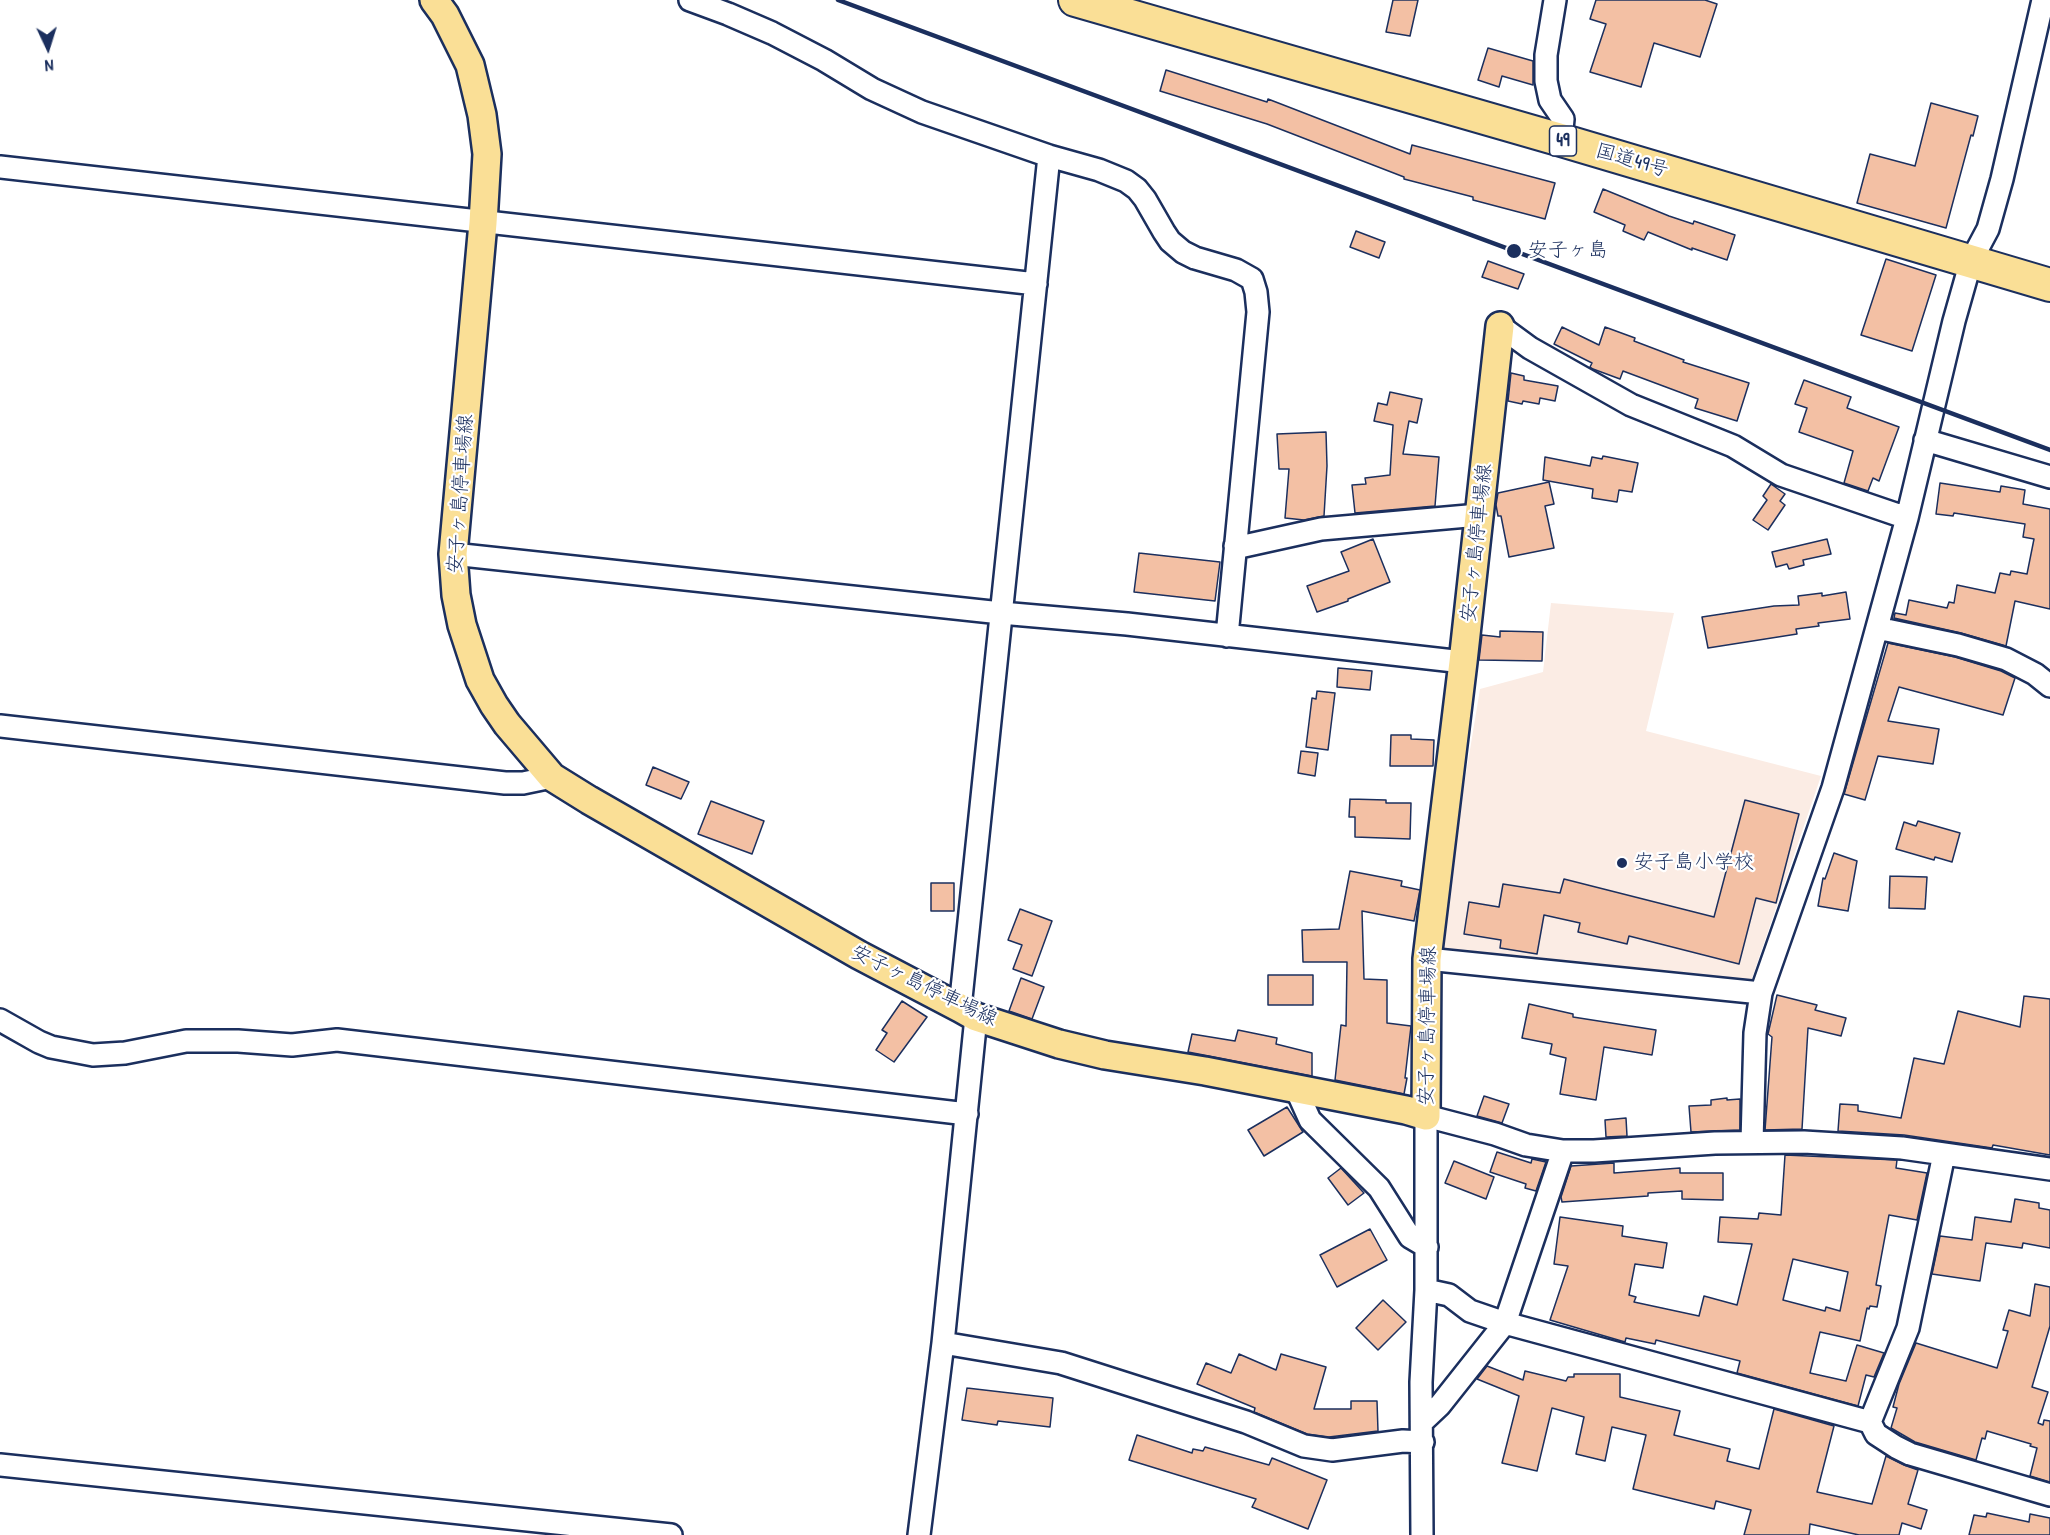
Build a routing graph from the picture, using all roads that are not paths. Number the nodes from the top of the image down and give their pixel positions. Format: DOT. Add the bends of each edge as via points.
graph roads {
  1 [pos="434,0"];
  2 [pos="690,0"];
  3 [pos="1075,0"];
  4 [pos="1555,0"];
  5 [pos="2043,0"];
  6 [pos="1561,141"];
  7 [pos="1049,156"];
  8 [pos="0,167"];
  9 [pos="483,223"];
  10 [pos="1971,261"];
  11 [pos="1036,284"];
  12 [pos="2050,285"];
  13 [pos="1500,326"];
  14 [pos="1925,440"];
  15 [pos="2050,477"];
  16 [pos="1479,515"];
  17 [pos="1907,518"];
  18 [pos="1235,546"];
  19 [pos="453,554"];
  20 [pos="1001,613"];
  21 [pos="1877,628"];
  22 [pos="1227,636"];
  23 [pos="1463,662"];
  24 [pos="2049,684"];
  25 [pos="0,726"];
  26 [pos="552,777"];
  27 [pos="1427,960"];
  28 [pos="1761,993"];
  29 [pos="968,1012"];
  30 [pos="0,1020"];
  31 [pos="1296,1089"];
  32 [pos="967,1114"];
  33 [pos="1426,1116"];
  34 [pos="1752,1142"];
  35 [pos="1563,1151"];
  36 [pos="1944,1154"];
  37 [pos="2050,1169"];
  38 [pos="1427,1247"];
  39 [pos="1426,1290"];
  40 [pos="1505,1323"];
  41 [pos="943,1343"];
  42 [pos="1870,1422"];
  43 [pos="1422,1432"];
  44 [pos="0,1465"];
  45 [pos="2050,1495"];
  46 [pos="671,1535"];
  47 [pos="919,1535"];
  48 [pos="1422,1535"];
  1 -- 9 [label="main road, 安子ヶ島停車場線" via="456,36 477,88 487,154"];
  2 -- 7 [label="street" via="772,33 872,89 922,111"];
  3 -- 6 [label="highway, 国道49号 / 49"];
  4 -- 6 [label="street" via="1546,81 1550,100 1563,119"];
  5 -- 10 [label="street" via="1988,229"];
  6 -- 10 [label="highway, 国道49号 / 49"];
  7 -- 11 [label="street"];
  7 -- 18 [label="street" via="1126,181 1145,199 1170,241 1183,252 1252,279 1258,312"];
  8 -- 9 [label="street"];
  9 -- 11 [label="street"];
  9 -- 19 [label="main road, 安子ヶ島停車場線"];
  10 -- 12 [label="highway, 国道49号 / 49"];
  10 -- 14 [label="street"];
  11 -- 20 [label="street"];
  13 -- 16 [label="main road, 安子ヶ島停車場線"];
  13 -- 17 [label="street" via="1530,348 1631,405 1732,446 1781,475"];
  14 -- 15 [label="street"];
  14 -- 17 [label="street"];
  16 -- 18 [label="street" via="1321,530"];
  16 -- 23 [label="main road, 安子ヶ島停車場線"];
  17 -- 21 [label="street"];
  18 -- 22 [label="street"];
  19 -- 20 [label="street"];
  19 -- 26 [label="main road, 安子ヶ島停車場線" via="462,625 480,680 507,724"];
  20 -- 22 [label="street"];
  20 -- 29 [label="street"];
  21 -- 24 [label="street" via="2006,659"];
  21 -- 28 [label="street" via="1833,788"];
  22 -- 23 [label="street"];
  23 -- 27 [label="main road, 安子ヶ島停車場線"];
  25 -- 26 [label="street" via="505,783"];
  26 -- 29 [label="main road, 安子ヶ島停車場線" via="724,879"];
  27 -- 28 [label="street"];
  27 -- 33 [label="main road, 安子ヶ島停車場線"];
  28 -- 34 [label="street" via="1755,1032"];
  29 -- 31 [label="main road, 安子ヶ島停車場線" via="1059,1044 1105,1055"];
  29 -- 32 [label="street"];
  30 -- 32 [label="street" via="51,1047 93,1055 186,1041 292,1045 337,1040"];
  31 -- 33 [label="main road, 安子ヶ島停車場線"];
  31 -- 38 [label="street" via="1310,1120 1379,1188 1410,1237"];
  32 -- 41 [label="street"];
  33 -- 35 [label="street"];
  33 -- 38 [label="street"];
  34 -- 35 [label="street"];
  34 -- 36 [label="street" via="1862,1144"];
  35 -- 40 [label="street"];
  36 -- 37 [label="street"];
  36 -- 42 [label="street" via="1908,1328"];
  38 -- 39 [label="street"];
  39 -- 40 [label="street" via="1449,1295 1470,1311"];
  39 -- 43 [label="street"];
  40 -- 42 [label="street"];
  40 -- 43 [label="street"];
  41 -- 43 [label="street" via="1061,1363 1245,1422 1304,1446 1332,1450 1402,1440"];
  41 -- 47 [label="street"];
  42 -- 45 [label="street" via="1876,1434 1910,1454"];
  43 -- 48 [label="street"];
  44 -- 46 [label="street"];
}
